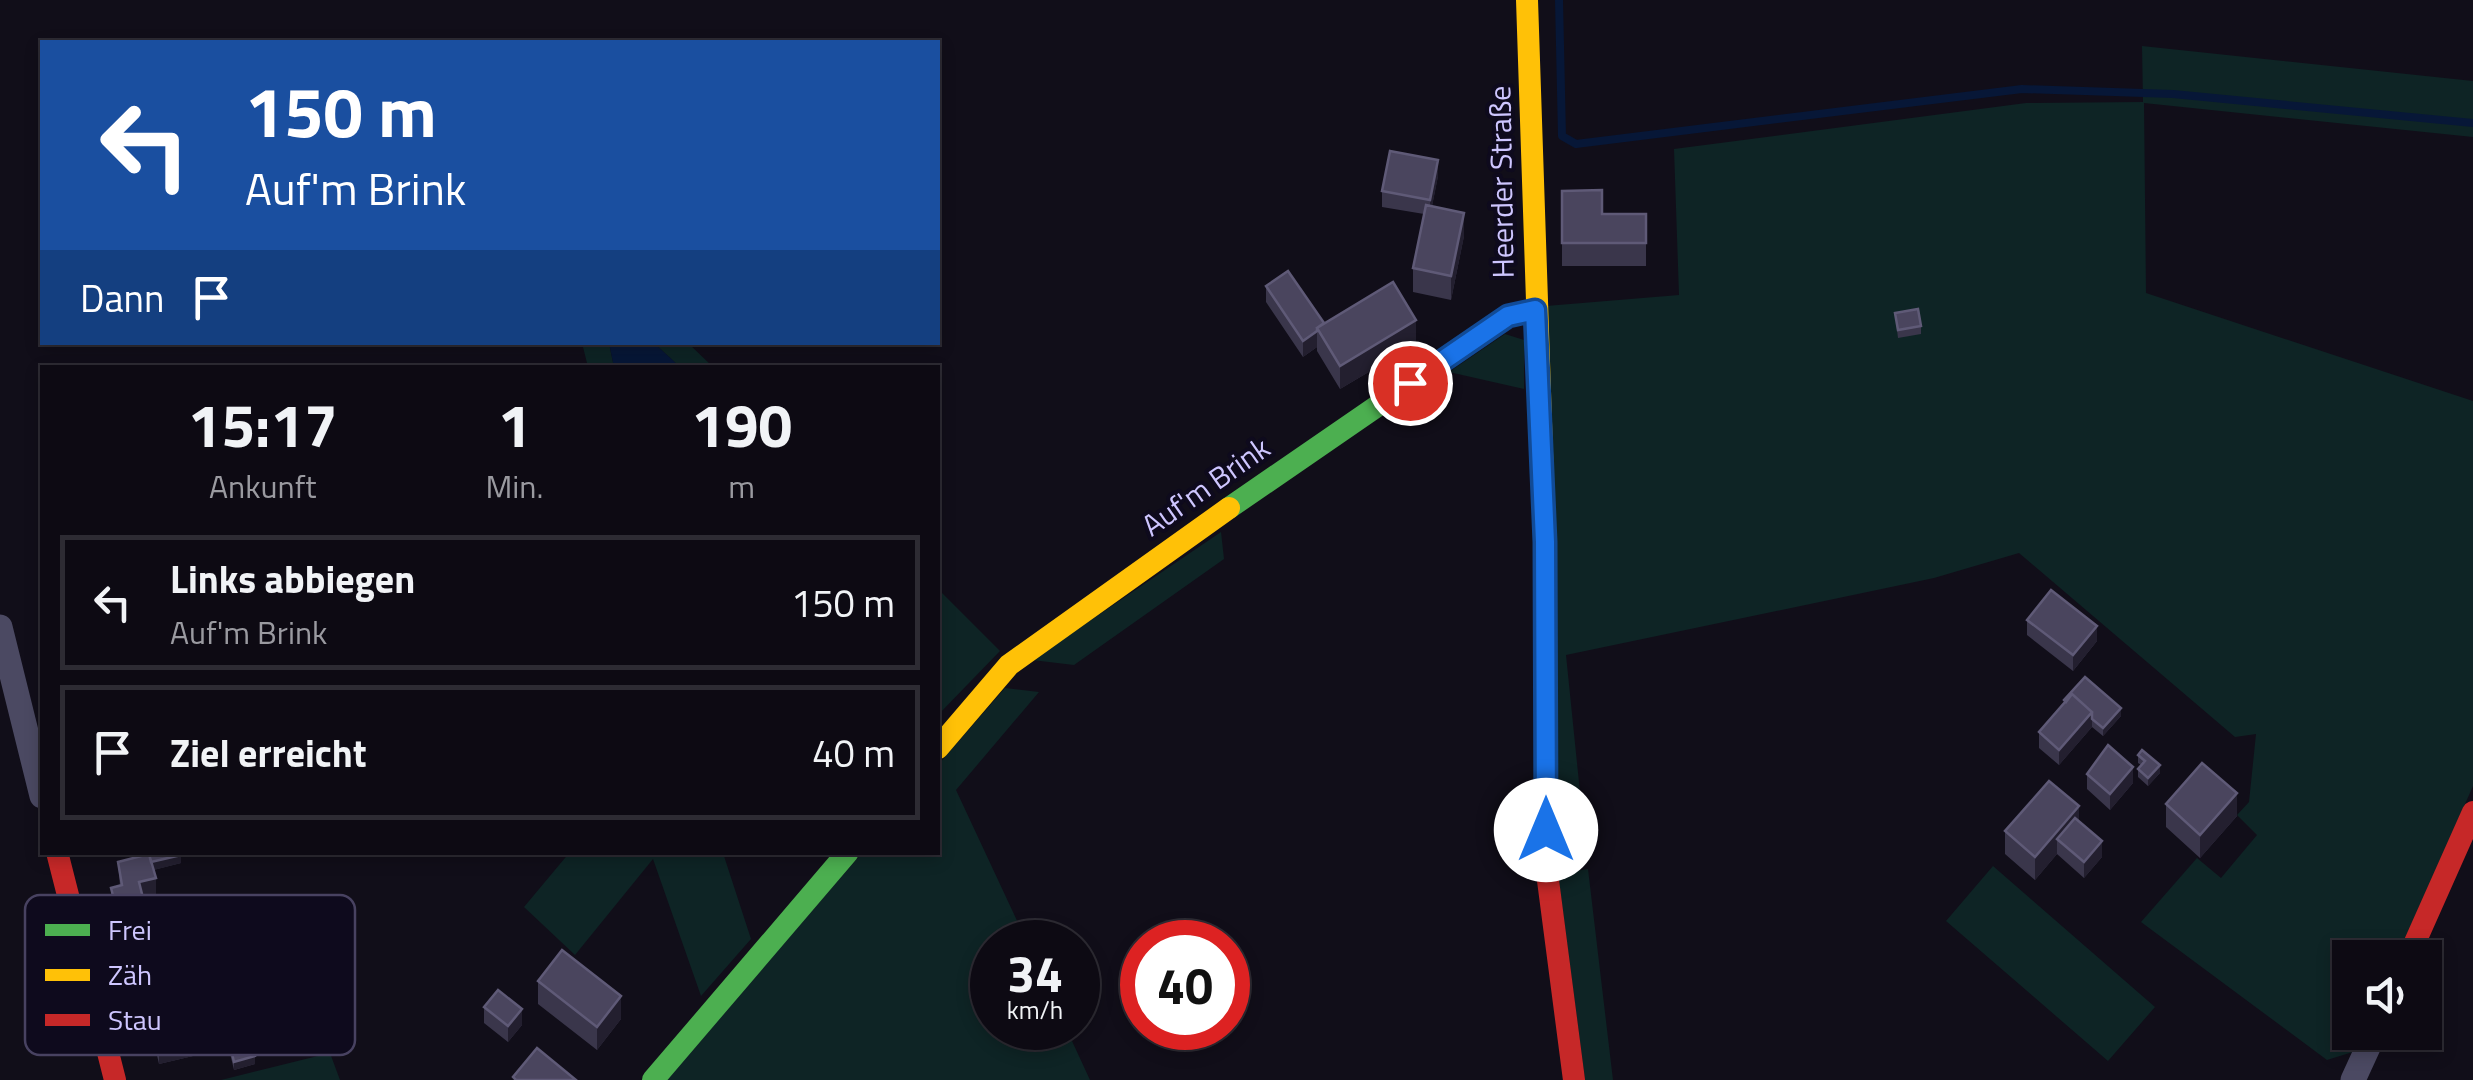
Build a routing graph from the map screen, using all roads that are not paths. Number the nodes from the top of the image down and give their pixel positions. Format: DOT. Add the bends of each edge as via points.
graph roads {
  1 [pos="1527,0"];
  2 [pos="1535,310"];
  3 [pos="0,627"];
  4 [pos="940,746"];
  5 [pos="40,788"];
  6 [pos="2473,812"];
  7 [pos="58,855"];
  8 [pos="845,855"];
  9 [pos="68,895"];
  10 [pos="2416,940"];
  11 [pos="2367,1050"];
  12 [pos="109,1055"];
  13 [pos="115,1080"];
  14 [pos="653,1080"];
  15 [pos="1574,1080"];
  16 [pos="2354,1080"];
  1 -- 2 [label="street, Heerder Straße"];
  2 -- 4 [label="street, Auf'm Brink" via="1508,316 1114,586 1008,665"];
  2 -- 15 [label="street, Heerder Straße" via="1545,542 1546,866"];
  3 -- 5 [label="street"];
  6 -- 10 [label="street"];
  7 -- 9 [label="street"];
  8 -- 14 [label="street"];
  11 -- 16 [label="street"];
  12 -- 13 [label="street"];
}
